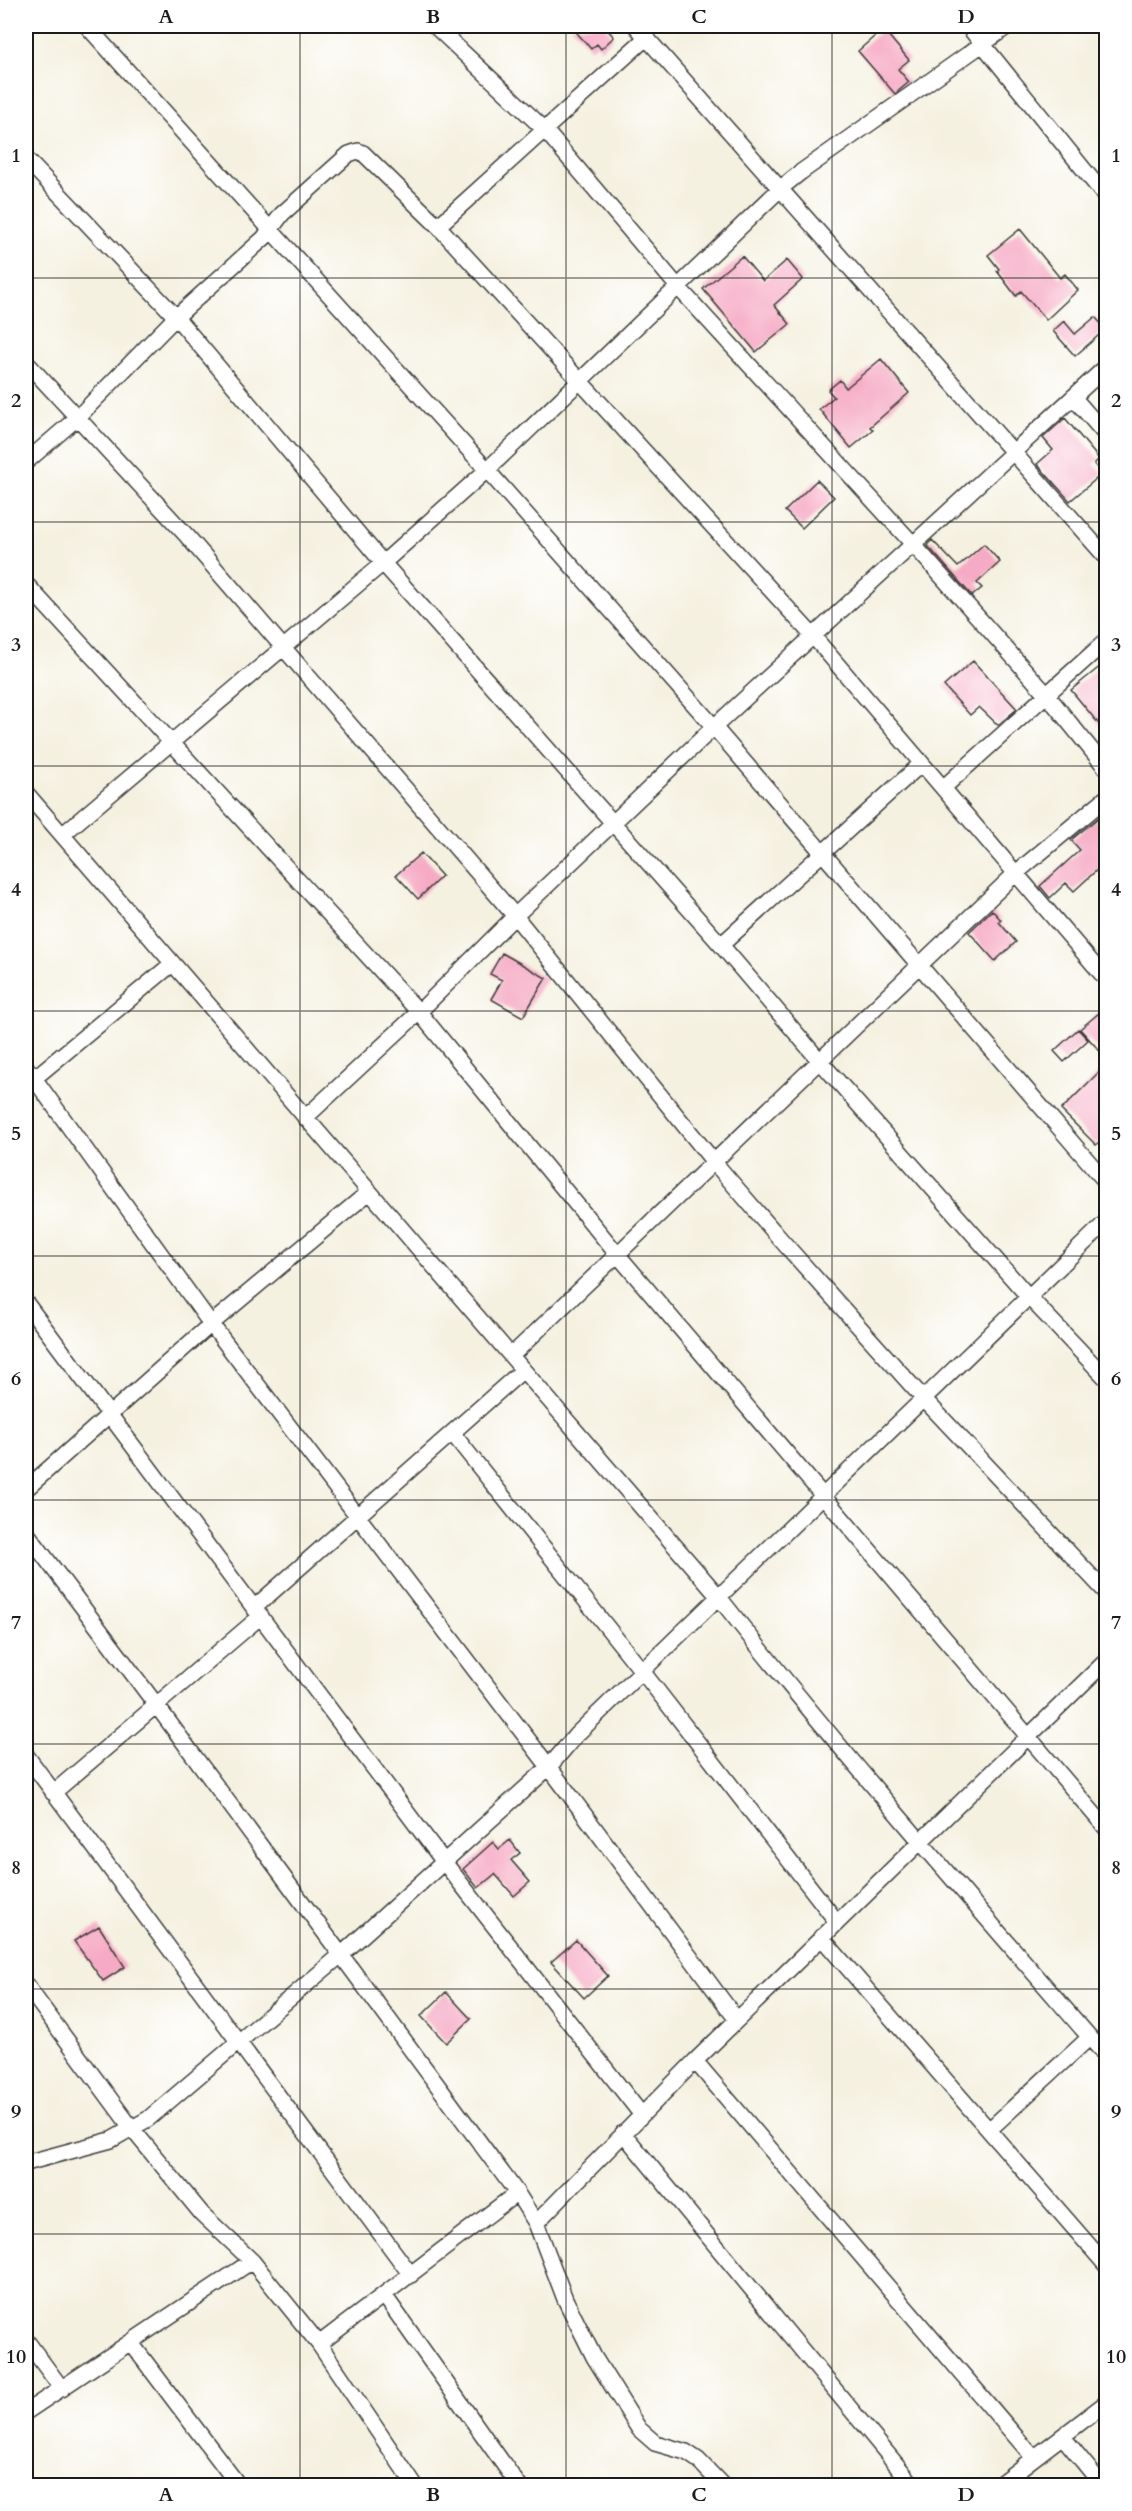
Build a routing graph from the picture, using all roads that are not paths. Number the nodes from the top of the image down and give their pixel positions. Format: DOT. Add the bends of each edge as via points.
graph roads {
  1 [pos="87,26"];
  2 [pos="435,26"];
  3 [pos="636,26"];
  4 [pos="968,26"];
  5 [pos="1008,26"];
  6 [pos="647,37"];
  7 [pos="982,43"];
  8 [pos="544,129"];
  9 [pos="26,159"];
  10 [pos="782,189"];
  11 [pos="1107,197"];
  12 [pos="438,226"];
  13 [pos="271,230"];
  14 [pos="678,287"];
  15 [pos="176,317"];
  16 [pos="26,362"];
  17 [pos="1107,367"];
  18 [pos="579,382"];
  19 [pos="1073,397"];
  20 [pos="76,418"];
  21 [pos="1107,435"];
  22 [pos="1014,451"];
  23 [pos="26,462"];
  24 [pos="487,470"];
  25 [pos="912,543"];
  26 [pos="1107,557"];
  27 [pos="383,563"];
  28 [pos="26,584"];
  29 [pos="813,636"];
  30 [pos="1107,641"];
  31 [pos="282,647"];
  32 [pos="1047,695"];
  33 [pos="714,726"];
  34 [pos="172,744"];
  35 [pos="921,764"];
  36 [pos="1107,768"];
  37 [pos="943,788"];
  38 [pos="26,793"];
  39 [pos="1107,798"];
  40 [pos="614,824"];
  41 [pos="62,835"];
  42 [pos="824,852"];
  43 [pos="1016,873"];
  44 [pos="515,916"];
  45 [pos="721,945"];
  46 [pos="172,964"];
  47 [pos="920,965"];
  48 [pos="1107,980"];
  49 [pos="419,1012"];
  50 [pos="819,1060"];
  51 [pos="28,1077"];
  52 [pos="305,1118"];
  53 [pos="714,1162"];
  54 [pos="1107,1182"];
  55 [pos="369,1192"];
  56 [pos="1107,1222"];
  57 [pos="617,1254"];
  58 [pos="1028,1296"];
  59 [pos="26,1303"];
  60 [pos="211,1324"];
  61 [pos="511,1356"];
  62 [pos="523,1370"];
  63 [pos="1107,1378"];
  64 [pos="923,1398"];
  65 [pos="108,1416"];
  66 [pos="453,1434"];
  67 [pos="26,1489"];
  68 [pos="821,1496"];
  69 [pos="357,1517"];
  70 [pos="26,1532"];
  71 [pos="1107,1592"];
  72 [pos="718,1596"];
  73 [pos="258,1612"];
  74 [pos="1107,1661"];
  75 [pos="642,1671"];
  76 [pos="158,1706"];
  77 [pos="1028,1736"];
  78 [pos="26,1755"];
  79 [pos="549,1767"];
  80 [pos="53,1793"];
  81 [pos="1107,1828"];
  82 [pos="920,1843"];
  83 [pos="444,1862"];
  84 [pos="837,1922"];
  85 [pos="821,1937"];
  86 [pos="342,1954"];
  87 [pos="26,1985"];
  88 [pos="737,2020"];
  89 [pos="1090,2037"];
  90 [pos="238,2043"];
  91 [pos="1107,2056"];
  92 [pos="695,2061"];
  93 [pos="641,2114"];
  94 [pos="133,2130"];
  95 [pos="989,2130"];
  96 [pos="623,2133"];
  97 [pos="26,2163"];
  98 [pos="518,2193"];
  99 [pos="536,2223"];
  100 [pos="252,2261"];
  101 [pos="1107,2265"];
  102 [pos="411,2275"];
  103 [pos="384,2295"];
  104 [pos="26,2340"];
  105 [pos="131,2343"];
  106 [pos="319,2344"];
  107 [pos="62,2389"];
  108 [pos="1107,2403"];
  109 [pos="26,2412"];
  110 [pos="1063,2437"];
  111 [pos="1034,2458"];
  112 [pos="239,2486"];
  113 [pos="415,2486"];
  114 [pos="519,2486"];
  115 [pos="723,2486"];
  116 [pos="914,2486"];
  117 [pos="997,2486"];
  118 [pos="1103,2486"];
  1 -- 13 [label="street"];
  2 -- 8 [label="street"];
  3 -- 6 [label="street"];
  4 -- 7 [label="street"];
  5 -- 7 [label="street"];
  6 -- 8 [label="street"];
  6 -- 10 [label="street"];
  7 -- 10 [label="street"];
  7 -- 11 [label="street"];
  8 -- 12 [label="street"];
  8 -- 14 [label="street"];
  9 -- 15 [label="street"];
  10 -- 14 [label="street"];
  10 -- 22 [label="street"];
  12 -- 13 [label="street" via="367,155 358,151 349,154 282,214"];
  12 -- 18 [label="street"];
  13 -- 15 [label="street"];
  13 -- 24 [label="street"];
  14 -- 18 [label="street"];
  14 -- 25 [label="street"];
  15 -- 20 [label="street"];
  15 -- 27 [label="street"];
  16 -- 20 [label="street"];
  17 -- 19 [label="street"];
  18 -- 24 [label="street"];
  18 -- 29 [label="street"];
  19 -- 21 [label="street"];
  19 -- 22 [label="street"];
  20 -- 23 [label="street"];
  20 -- 31 [label="street" via="187,536"];
  22 -- 25 [label="street"];
  22 -- 26 [label="street"];
  24 -- 27 [label="street"];
  24 -- 33 [label="street"];
  25 -- 29 [label="street"];
  25 -- 32 [label="street"];
  27 -- 31 [label="street"];
  27 -- 40 [label="street"];
  28 -- 34 [label="street"];
  29 -- 33 [label="street"];
  29 -- 35 [label="street"];
  30 -- 32 [label="street"];
  31 -- 34 [label="street"];
  31 -- 44 [label="street"];
  32 -- 36 [label="street"];
  32 -- 37 [label="street"];
  33 -- 40 [label="street"];
  33 -- 42 [label="street"];
  34 -- 41 [label="street"];
  34 -- 49 [label="street"];
  35 -- 37 [label="street"];
  35 -- 42 [label="street"];
  37 -- 43 [label="street"];
  38 -- 41 [label="street"];
  39 -- 43 [label="street"];
  40 -- 44 [label="street"];
  40 -- 45 [label="street"];
  41 -- 46 [label="street"];
  42 -- 45 [label="street"];
  42 -- 47 [label="street"];
  43 -- 47 [label="street"];
  43 -- 48 [label="street"];
  44 -- 49 [label="street"];
  44 -- 53 [label="street"];
  45 -- 50 [label="street"];
  46 -- 51 [label="street"];
  46 -- 52 [label="street"];
  47 -- 50 [label="street"];
  47 -- 54 [label="street"];
  49 -- 52 [label="street"];
  49 -- 57 [label="street"];
  50 -- 53 [label="street"];
  50 -- 58 [label="street"];
  51 -- 60 [label="street"];
  52 -- 55 [label="street"];
  53 -- 57 [label="street"];
  53 -- 64 [label="street"];
  55 -- 60 [label="street"];
  55 -- 61 [label="street"];
  56 -- 58 [label="street"];
  57 -- 61 [label="street"];
  57 -- 68 [label="street"];
  58 -- 63 [label="street"];
  58 -- 64 [label="street"];
  59 -- 65 [label="street"];
  60 -- 65 [label="street"];
  60 -- 69 [label="street"];
  61 -- 62 [label="street"];
  62 -- 66 [label="street"];
  62 -- 72 [label="street"];
  64 -- 68 [label="street"];
  64 -- 71 [label="street"];
  65 -- 67 [label="street"];
  65 -- 73 [label="street"];
  66 -- 69 [label="street"];
  66 -- 75 [label="street"];
  68 -- 72 [label="street"];
  68 -- 77 [label="street"];
  69 -- 73 [label="street"];
  69 -- 79 [label="street"];
  70 -- 76 [label="street"];
  72 -- 75 [label="street"];
  72 -- 82 [label="street"];
  73 -- 76 [label="street"];
  73 -- 83 [label="street"];
  74 -- 77 [label="street"];
  75 -- 79 [label="street"];
  75 -- 84 [label="street"];
  76 -- 80 [label="street"];
  76 -- 86 [label="street"];
  77 -- 81 [label="street"];
  77 -- 82 [label="street"];
  78 -- 80 [label="street"];
  79 -- 83 [label="street"];
  79 -- 88 [label="street"];
  80 -- 90 [label="street"];
  82 -- 84 [label="street"];
  82 -- 89 [label="street"];
  83 -- 86 [label="street"];
  83 -- 93 [label="street"];
  84 -- 85 [label="street"];
  85 -- 88 [label="street"];
  85 -- 95 [label="street"];
  86 -- 90 [label="street"];
  86 -- 98 [label="street"];
  87 -- 94 [label="street"];
  88 -- 92 [label="street"];
  89 -- 91 [label="street"];
  89 -- 95 [label="street"];
  90 -- 94 [label="street"];
  90 -- 102 [label="street"];
  92 -- 93 [label="street"];
  92 -- 111 [label="street"];
  93 -- 96 [label="street"];
  94 -- 97 [label="street" via="111,2140"];
  94 -- 100 [label="street" via="202,2214"];
  95 -- 101 [label="street"];
  96 -- 99 [label="street"];
  96 -- 116 [label="street"];
  98 -- 99 [label="street"];
  98 -- 102 [label="street"];
  99 -- 115 [label="street" via="589,2348 639,2429 655,2443 686,2452 698,2460"];
  100 -- 105 [label="street"];
  100 -- 106 [label="street"];
  102 -- 103 [label="street"];
  103 -- 106 [label="street"];
  103 -- 114 [label="street"];
  104 -- 107 [label="street"];
  105 -- 107 [label="street"];
  105 -- 112 [label="street"];
  106 -- 113 [label="street"];
  107 -- 109 [label="street"];
  108 -- 110 [label="street"];
  110 -- 111 [label="street"];
  110 -- 118 [label="street"];
  111 -- 117 [label="street"];
}
